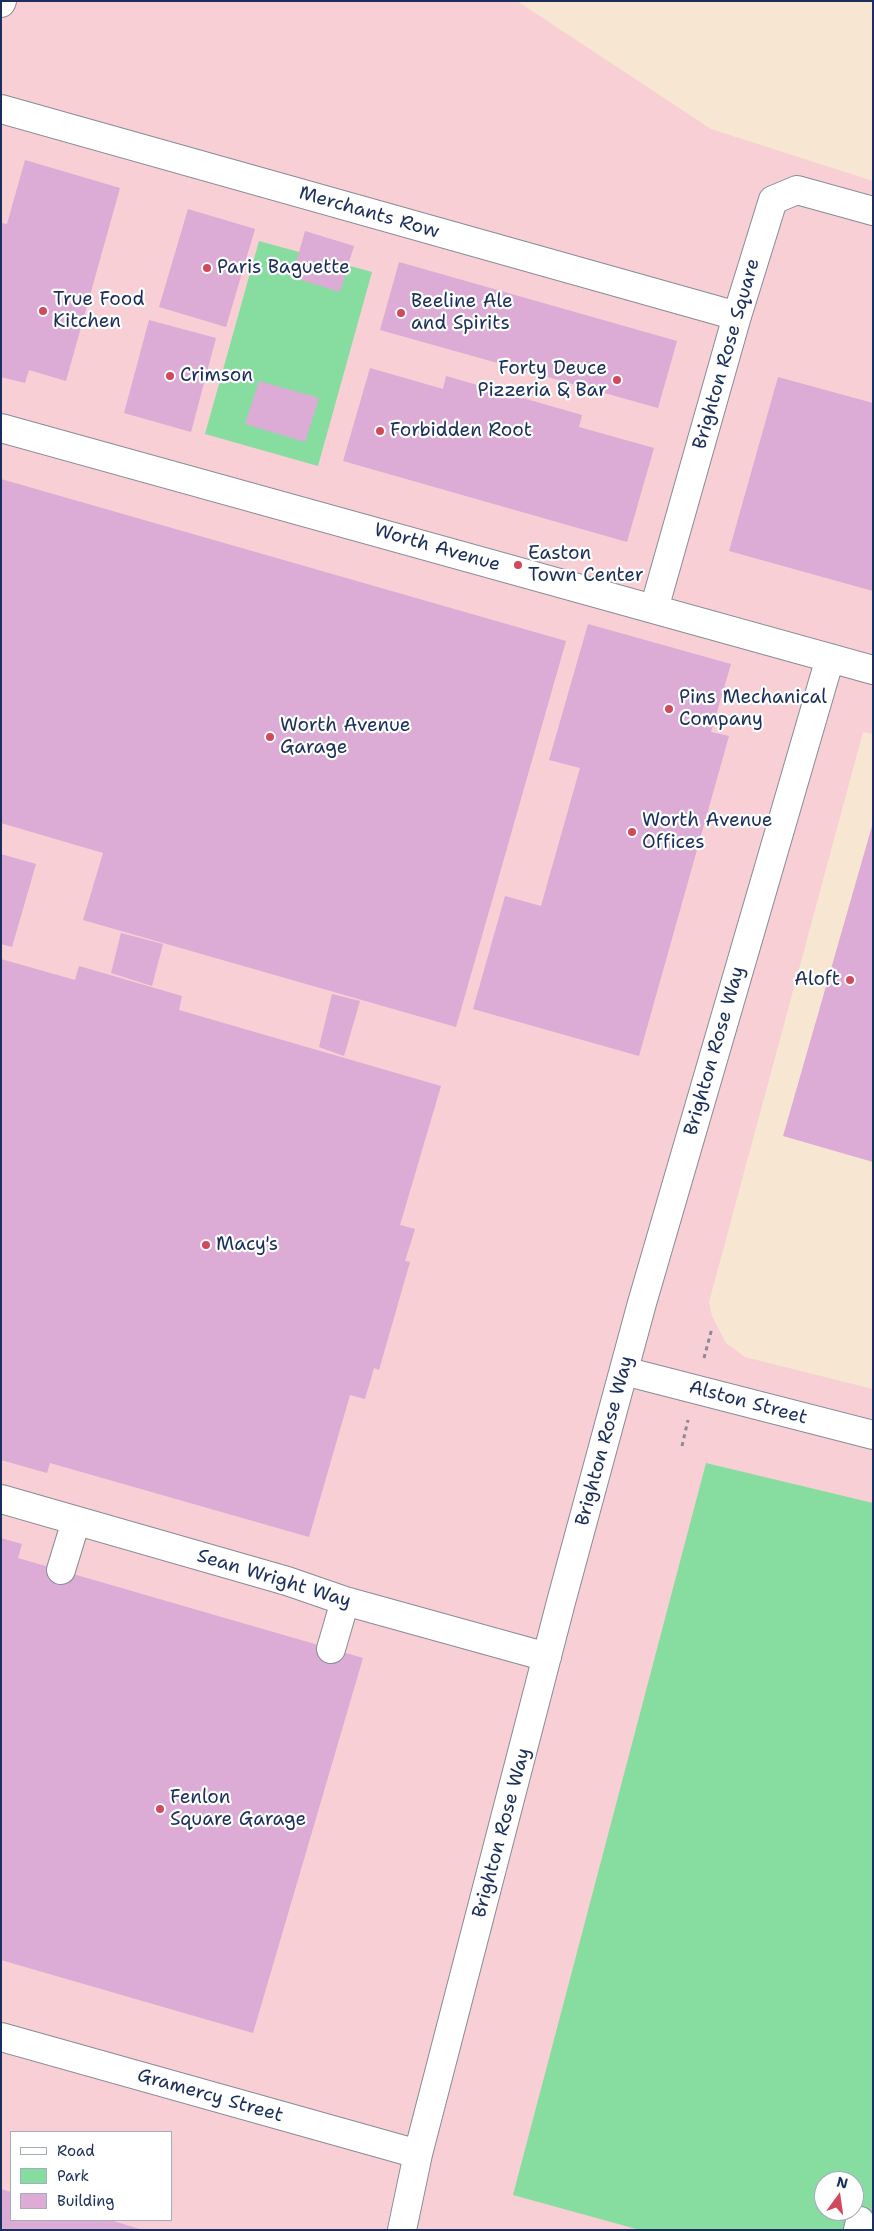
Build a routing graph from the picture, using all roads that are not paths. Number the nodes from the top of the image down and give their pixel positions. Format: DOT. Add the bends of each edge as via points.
graph roads {
  1 [pos="1,109"];
  2 [pos="873,211"];
  3 [pos="737,316"];
  4 [pos="1,428"];
  5 [pos="654,609"];
  6 [pos="830,658"];
  7 [pos="873,670"];
  8 [pos="624,1371"];
  9 [pos="873,1435"];
  10 [pos="1,1499"];
  11 [pos="76,1521"];
  12 [pos="61,1570"];
  13 [pos="345,1600"];
  14 [pos="331,1649"];
  15 [pos="548,1657"];
  16 [pos="1,2037"];
  17 [pos="418,2154"];
  18 [pos="402,2230"];
  1 -- 3 [label="street, Merchants Row"];
  2 -- 3 [label="street, Brighton Rose Square" via="797,190 773,200"];
  3 -- 5 [label="street, Brighton Rose Square"];
  4 -- 5 [label="street, Worth Avenue"];
  5 -- 6 [label="street, Worth Avenue"];
  6 -- 7 [label="street, Worth Avenue"];
  6 -- 8 [label="street, Brighton Rose Way"];
  8 -- 9 [label="street, Alston Street"];
  8 -- 15 [label="street, Brighton Rose Way"];
  10 -- 11 [label="street, Sean Wright Way"];
  11 -- 12 [label="street"];
  11 -- 13 [label="street, Sean Wright Way"];
  13 -- 14 [label="street"];
  13 -- 15 [label="street, Sean Wright Way"];
  15 -- 17 [label="street, Brighton Rose Way"];
  16 -- 17 [label="street, Gramercy Street"];
  17 -- 18 [label="street, Brighton Rose Way"];
}
